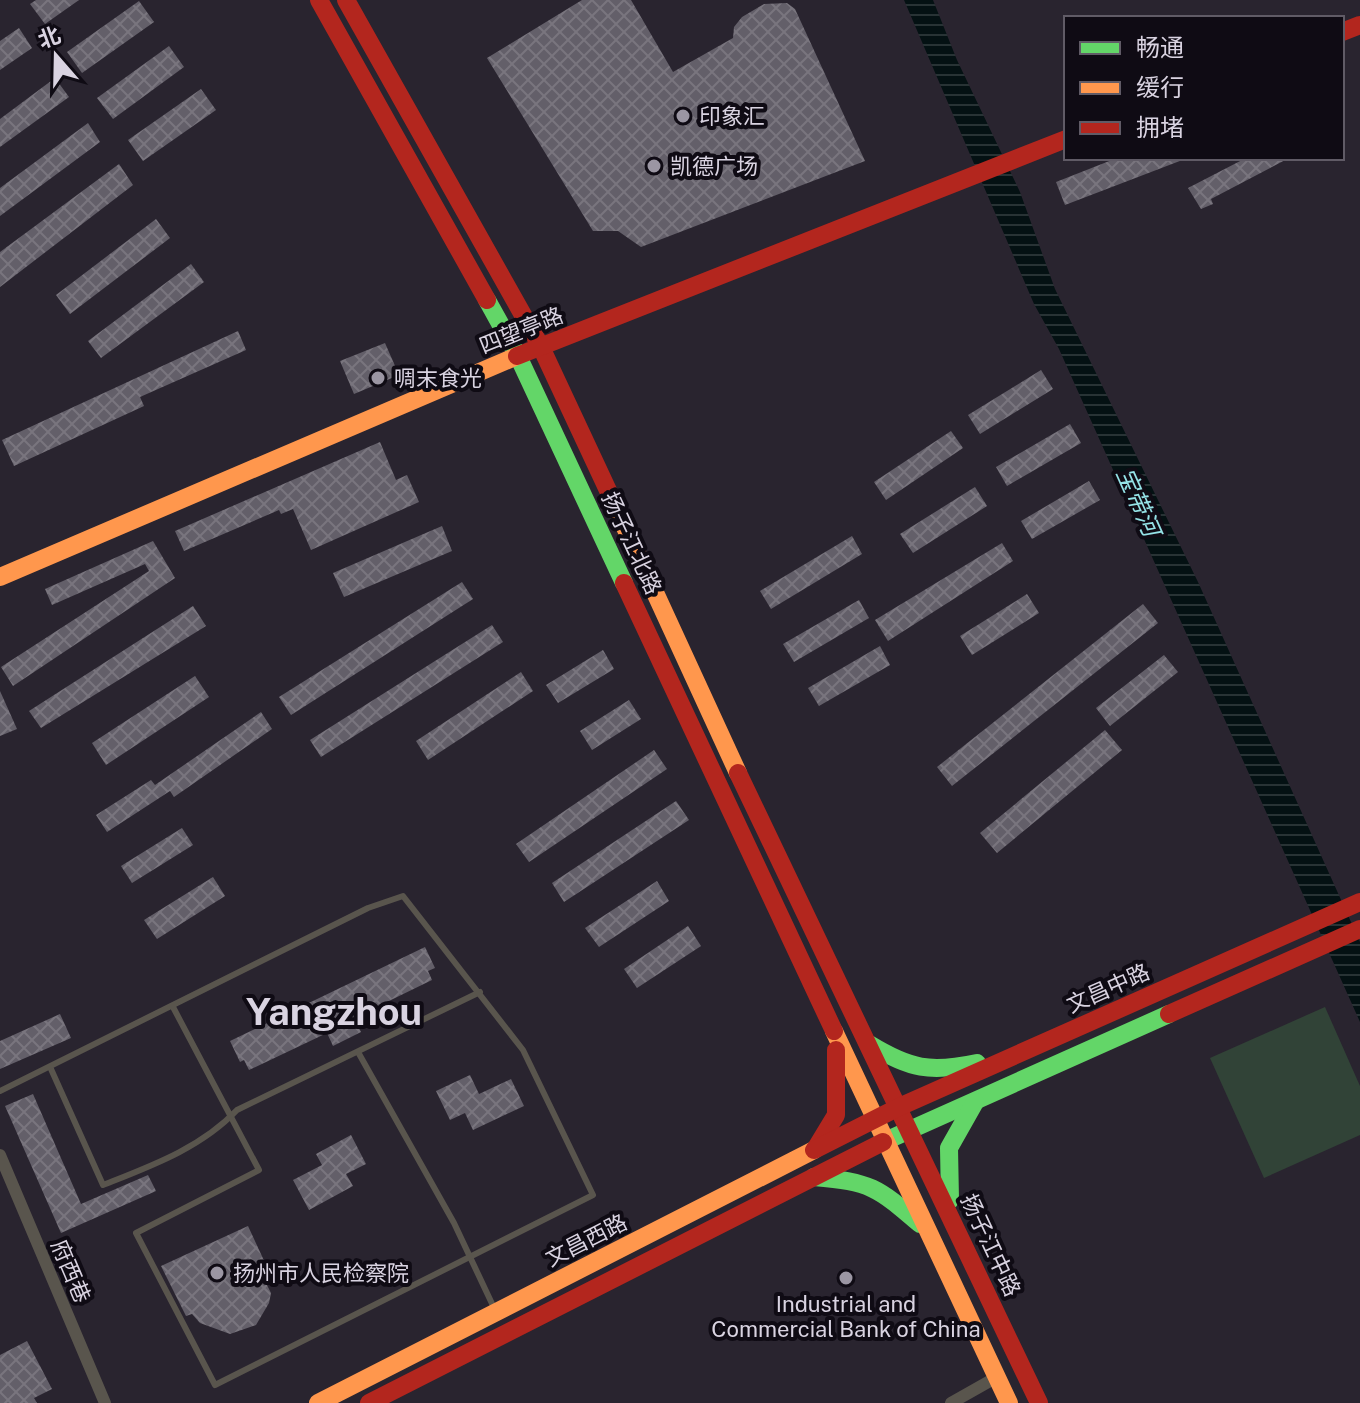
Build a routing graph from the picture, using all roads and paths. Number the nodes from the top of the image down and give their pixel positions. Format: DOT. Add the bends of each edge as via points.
graph roads {
  1 [pos="319,0"];
  2 [pos="346,0"];
  3 [pos="1064,140"];
  4 [pos="541,347"];
  5 [pos="518,356"];
  6 [pos="0,577"];
  7 [pos="1356,904"];
  8 [pos="1360,929"];
  9 [pos="480,992"];
  10 [pos="173,1007"];
  11 [pos="833,1030"];
  12 [pos="869,1044"];
  13 [pos="1028,1050"];
  14 [pos="358,1052"];
  15 [pos="51,1069"];
  16 [pos="0,1091"];
  17 [pos="978,1098"];
  18 [pos="899,1107"];
  19 [pos="230,1117"];
  20 [pos="875,1119"];
  21 [pos="909,1129"];
  22 [pos="885,1141"];
  23 [pos="814,1150"];
  24 [pos="0,1155"];
  25 [pos="814,1177"];
  26 [pos="954,1224"];
  27 [pos="928,1231"];
  28 [pos="470,1257"];
  29 [pos="496,1312"];
  30 [pos="997,1377"];
  31 [pos="105,1403"];
  32 [pos="318,1403"];
  33 [pos="369,1403"];
  34 [pos="951,1403"];
  35 [pos="1009,1403"];
  36 [pos="1039,1403"];
  1 -- 5 [label="main road, 扬子江北路"];
  2 -- 4 [label="main road, 扬子江北路"];
  3 -- 4 [label="main road, 四望亭路"];
  4 -- 5 [label="main road, 四望亭路"];
  4 -- 12 [label="main road, 扬子江北路"];
  5 -- 6 [label="main road, 四望亭路"];
  5 -- 11 [label="main road, 扬子江北路"];
  7 -- 13 [label="main road, 文昌中路"];
  8 -- 17 [label="main road"];
  9 -- 10 [label="lane" via="403,896 368,908"];
  9 -- 14 [label="lane"];
  9 -- 28 [label="lane" via="523,1050 593,1195"];
  10 -- 15 [label="lane"];
  10 -- 19 [label="lane"];
  11 -- 20 [label="main road, 扬子江北路"];
  11 -- 23 [label="main road" via="839,1075 836,1115"];
  12 -- 13 [label="main road" via="907,1067 940,1072"];
  12 -- 18 [label="main road, 扬子江北路"];
  13 -- 18 [label="main road, 文昌中路"];
  14 -- 19 [label="lane"];
  14 -- 28 [label="lane"];
  15 -- 16 [label="lane"];
  15 -- 19 [label="lane" via="103,1185 167,1159 217,1131"];
  17 -- 21 [label="main road"];
  17 -- 26 [label="main road" via="953,1131 944,1164"];
  18 -- 20 [label="main road, 文昌中路"];
  18 -- 21 [label="main road, 扬子江中路"];
  19 -- 28 [label="lane" via="259,1170 136,1233 215,1385"];
  20 -- 22 [label="main road"];
  20 -- 23 [label="main road, 文昌西路"];
  21 -- 22 [label="main road"];
  21 -- 26 [label="main road, 扬子江中路"];
  22 -- 25 [label="main road"];
  22 -- 27 [label="main road"];
  23 -- 29 [label="main road, 文昌西路"];
  24 -- 31 [label="street, 府西巷"];
  25 -- 27 [label="main road" via="860,1181 889,1197"];
  25 -- 33 [label="main road"];
  26 -- 36 [label="main road, 扬子江中路"];
  27 -- 30 [label="main road"];
  28 -- 29 [label="lane"];
  29 -- 32 [label="main road, 文昌西路"];
  30 -- 34 [label="street"];
  30 -- 35 [label="main road"];
}
